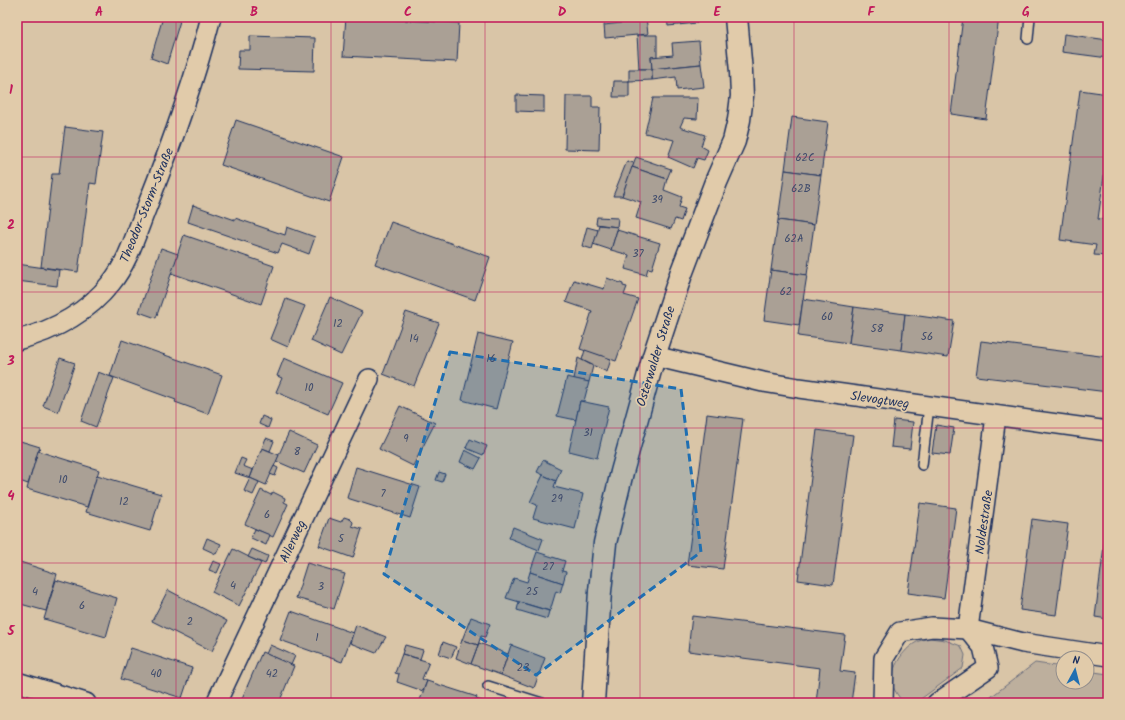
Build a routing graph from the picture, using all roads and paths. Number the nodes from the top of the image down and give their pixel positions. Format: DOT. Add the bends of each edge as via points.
graph roads {
  1 [pos="211,17"];
  2 [pos="736,17"];
  3 [pos="1030,17"];
  4 [pos="1028,39"];
  5 [pos="17,340"];
  6 [pos="654,356"];
  7 [pos="369,379"];
  8 [pos="929,406"];
  9 [pos="996,416"];
  10 [pos="1108,431"];
  11 [pos="922,465"];
  12 [pos="968,628"];
  13 [pos="1108,656"];
  14 [pos="17,682"];
  15 [pos="488,686"];
  16 [pos="86,703"];
  17 [pos="216,703"];
  18 [pos="542,703"];
  19 [pos="593,703"];
  20 [pos="883,703"];
  21 [pos="936,703"];
  1 -- 5 [label="street, Theodor-Storm-Straße" via="186,100 124,263 111,283 80,312 62,324"];
  2 -- 6 [label="street, Osterwalder Straße" via="742,96 734,141 681,274"];
  3 -- 4 [label="lane"];
  6 -- 8 [label="street, Slevogtweg" via="763,382"];
  6 -- 19 [label="street, Osterwalder Straße" via="605,543"];
  7 -- 17 [label="street, Allerweg"];
  8 -- 9 [label="street, Slevogtweg"];
  8 -- 11 [label="lane"];
  9 -- 10 [label="street, Slevogtweg"];
  9 -- 12 [label="street, Noldestraße"];
  12 -- 13 [label="street" via="1023,643"];
  12 -- 20 [label="street" via="932,627 900,632 884,658"];
  12 -- 21 [label="street" via="983,647 988,668"];
  14 -- 16 [label="street"];
  15 -- 18 [label="lane"];
}
